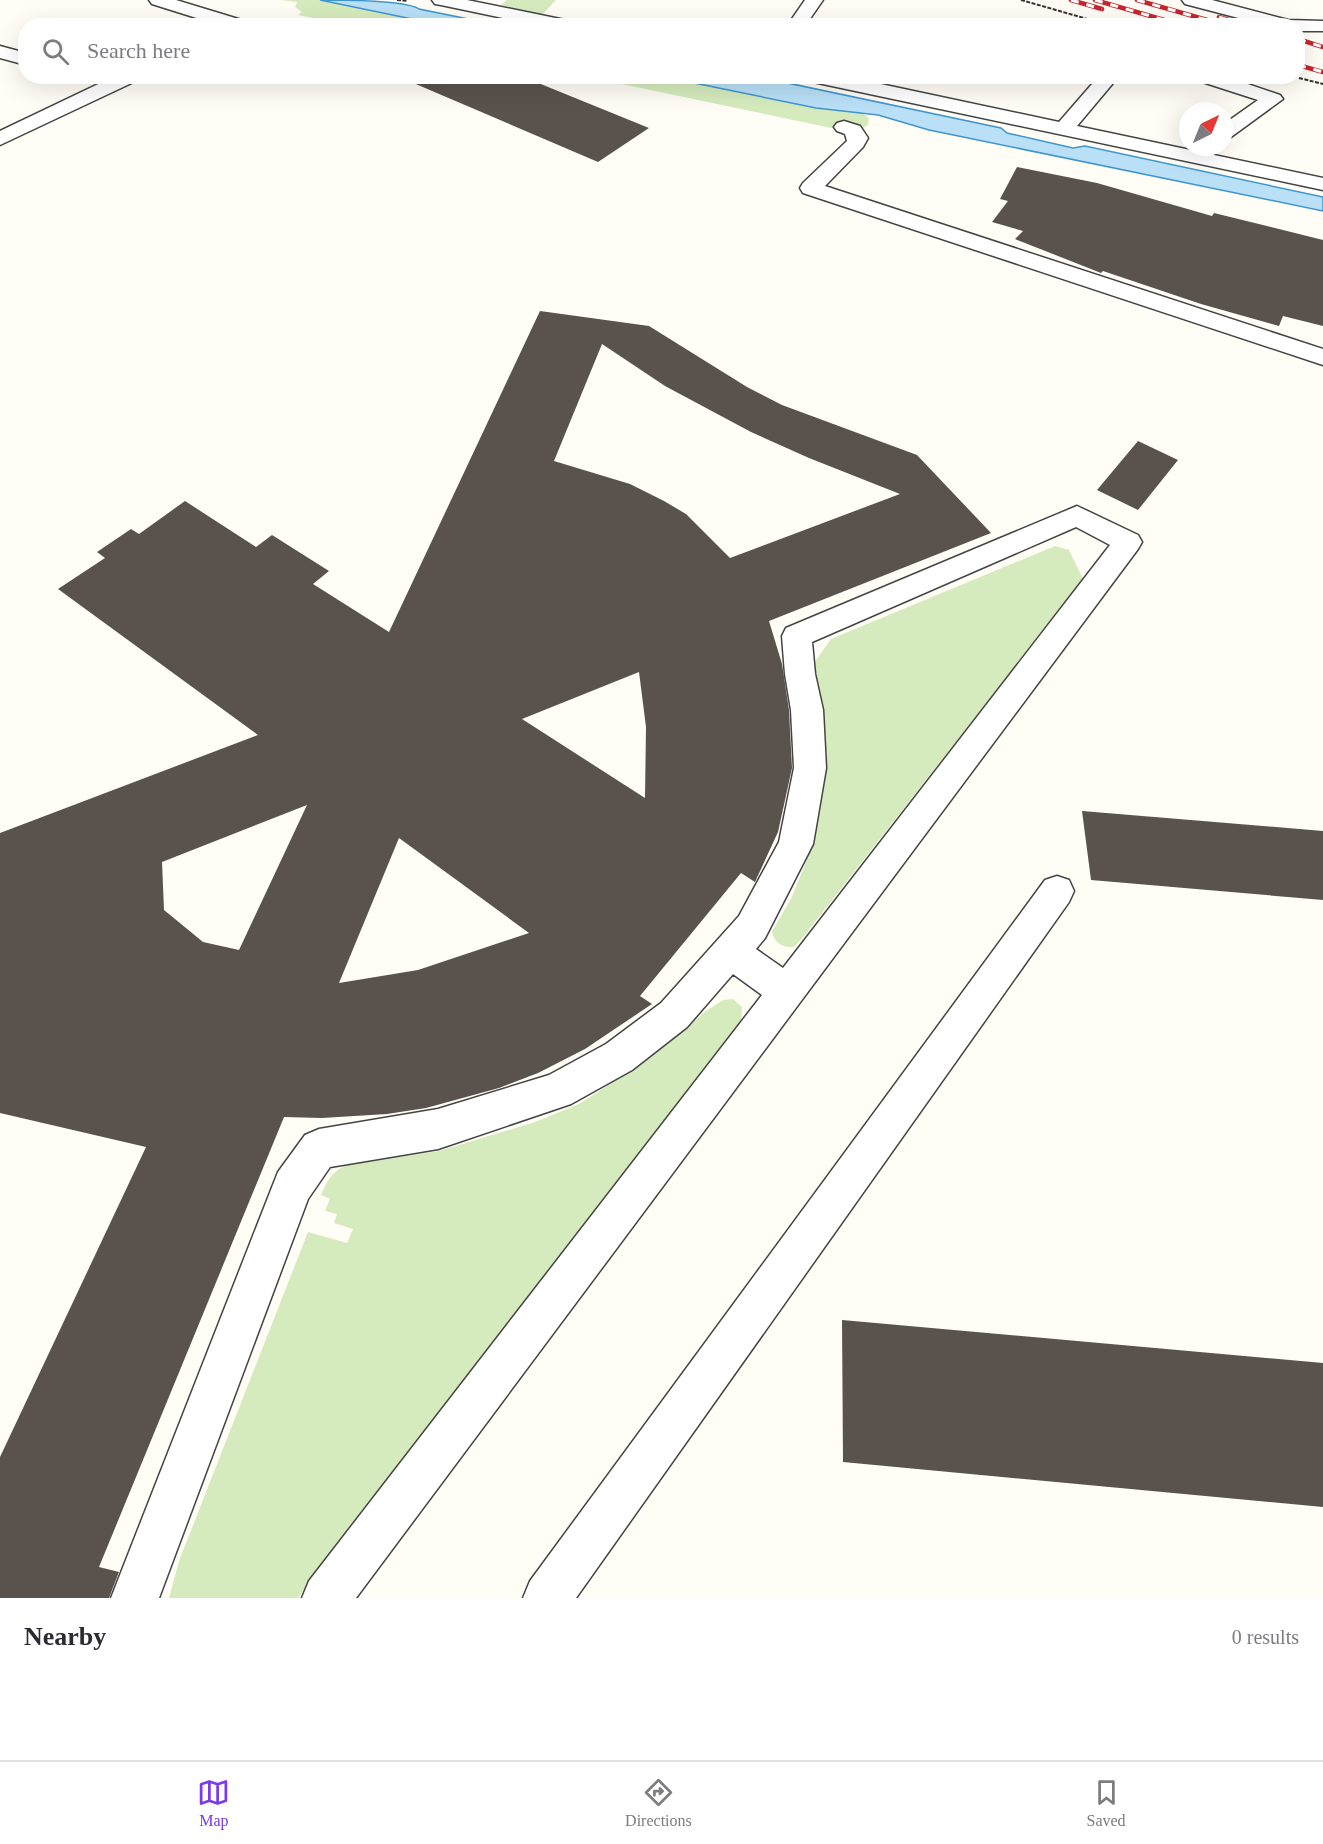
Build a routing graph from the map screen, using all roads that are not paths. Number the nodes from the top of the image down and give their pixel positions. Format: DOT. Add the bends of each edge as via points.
graph roads {
  1 [pos="158,0"];
  2 [pos="441,0"];
  3 [pos="1191,0"];
  4 [pos="810,1"];
  5 [pos="560,7"];
  6 [pos="221,18"];
  7 [pos="533,18"];
  8 [pos="551,18"];
  9 [pos="800,18"];
  10 [pos="1261,18"];
  11 [pos="1305,25"];
  12 [pos="1323,26"];
  13 [pos="0,51"];
  14 [pos="18,57"];
  15 [pos="105,84"];
  16 [pos="115,84"];
  17 [pos="851,84"];
  18 [pos="1103,84"];
  19 [pos="1227,84"];
  20 [pos="111,86"];
  21 [pos="844,127"];
  22 [pos="1233,127"];
  23 [pos="1064,129"];
  24 [pos="0,139"];
  25 [pos="1179,149"];
  26 [pos="1214,156"];
  27 [pos="1323,184"];
  28 [pos="1323,357"];
  29 [pos="1057,891"];
  30 [pos="730,951"];
  31 [pos="788,992"];
  32 [pos="135,1598"];
  33 [pos="326,1598"];
  34 [pos="547,1598"];
  1 -- 6 [label="street"];
  2 -- 7 [label="street"];
  3 -- 10 [label="street"];
  4 -- 9 [label="street"];
  5 -- 8 [label="street"];
  11 -- 12 [label="street"];
  13 -- 14 [label="street"];
  15 -- 20 [label="street"];
  16 -- 20 [label="street"];
  17 -- 23 [label="street"];
  18 -- 23 [label="street"];
  19 -- 22 [label="street" via="1273,99"];
  20 -- 24 [label="street"];
  21 -- 28 [label="street" via="857,134 856,143 811,188"];
  23 -- 25 [label="street"];
  26 -- 27 [label="street"];
  29 -- 34 [label="street"];
  30 -- 31 [label="street"];
  30 -- 31 [label="street" via="752,927 796,844 810,768 809,727 797,636 1077,516 1128,542"];
  30 -- 32 [label="street" via="674,1015 619,1057 557,1091 438,1129 319,1149 292,1186"];
  31 -- 33 [label="street"];
}
